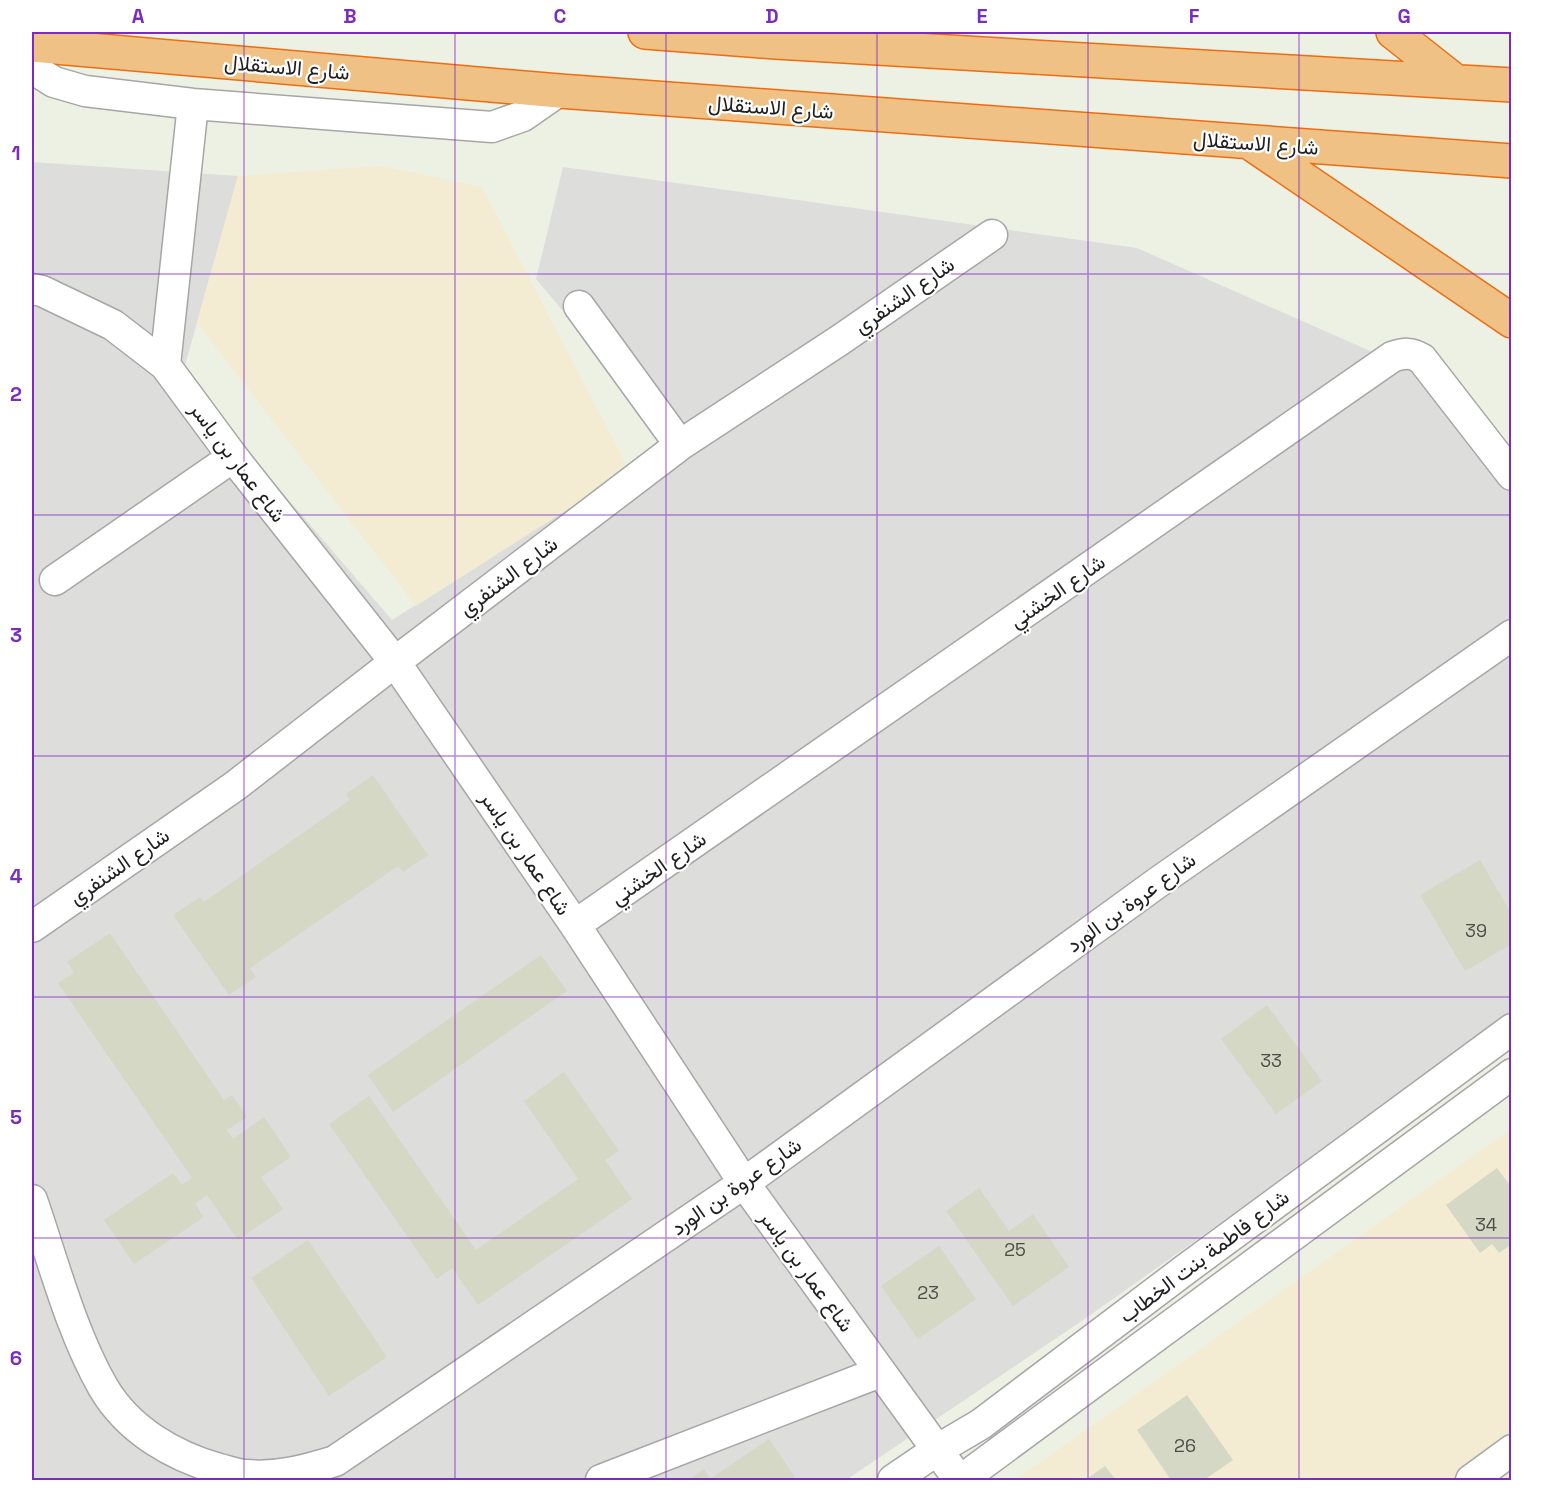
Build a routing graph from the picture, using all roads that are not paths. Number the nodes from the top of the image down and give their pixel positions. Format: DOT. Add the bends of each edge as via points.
graph roads {
  1 [pos="645,32"];
  2 [pos="1393,32"];
  3 [pos="32,45"];
  4 [pos="32,68"];
  5 [pos="1455,81"];
  6 [pos="1512,85"];
  7 [pos="559,91"];
  8 [pos="193,104"];
  9 [pos="1250,143"];
  10 [pos="1512,160"];
  11 [pos="992,235"];
  12 [pos="32,289"];
  13 [pos="579,306"];
  14 [pos="1512,321"];
  15 [pos="165,365"];
  16 [pos="680,446"];
  17 [pos="233,457"];
  18 [pos="1512,475"];
  19 [pos="55,580"];
  20 [pos="1512,635"];
  21 [pos="394,662"];
  22 [pos="575,926"];
  23 [pos="32,927"];
  24 [pos="1512,1029"];
  25 [pos="1512,1074"];
  26 [pos="744,1183"];
  27 [pos="32,1200"];
  28 [pos="880,1372"];
  29 [pos="937,1450"];
  30 [pos="1512,1450"];
  31 [pos="601,1480"];
  32 [pos="893,1480"];
  33 [pos="960,1480"];
  34 [pos="1471,1480"];
  1 -- 5 [label="highway"];
  2 -- 5 [label="highway"];
  3 -- 7 [label="highway, شارع الاستقلال"];
  4 -- 8 [label="street" via="54,82 85,90"];
  5 -- 6 [label="highway"];
  7 -- 8 [label="street" via="523,116 492,127"];
  7 -- 9 [label="highway, شارع الاستقلال"];
  8 -- 15 [label="street"];
  9 -- 10 [label="highway, شارع الاستقلال"];
  9 -- 14 [label="highway"];
  11 -- 16 [label="street, شارع الشنفري"];
  12 -- 15 [label="street, شاع عمار بن ياسر" via="113,325"];
  13 -- 16 [label="street"];
  15 -- 17 [label="street, شاع عمار بن ياسر"];
  16 -- 21 [label="street, شارع الشنفري"];
  17 -- 19 [label="street"];
  17 -- 21 [label="street, شاع عمار بن ياسر"];
  18 -- 22 [label="street, شارع الخشني" via="1422,360 1414,354 1392,357"];
  20 -- 26 [label="street, شارع عروة بن الورد" via="1156,883"];
  21 -- 22 [label="street, شاع عمار بن ياسر"];
  21 -- 23 [label="street, شارع الشنفري" via="235,786"];
  22 -- 26 [label="street, شاع عمار بن ياسر"];
  24 -- 29 [label="street, شارع فاطمة بنت الخطاب" via="981,1424"];
  25 -- 33 [label="street, شارع فاطمة بنت الخطاب"];
  26 -- 27 [label="street, شارع عروة بن الورد" via="335,1461 298,1473 245,1475 199,1463 155,1442 129,1420 104,1388 80,1340"];
  26 -- 28 [label="street, شاع عمار بن ياسر"];
  28 -- 29 [label="street, شاع عمار بن ياسر"];
  28 -- 31 [label="street"];
  29 -- 32 [label="street, شارع فاطمة بنت الخطاب"];
  29 -- 33 [label="street, شاع عمار بن ياسر"];
  30 -- 34 [label="street"];
}
